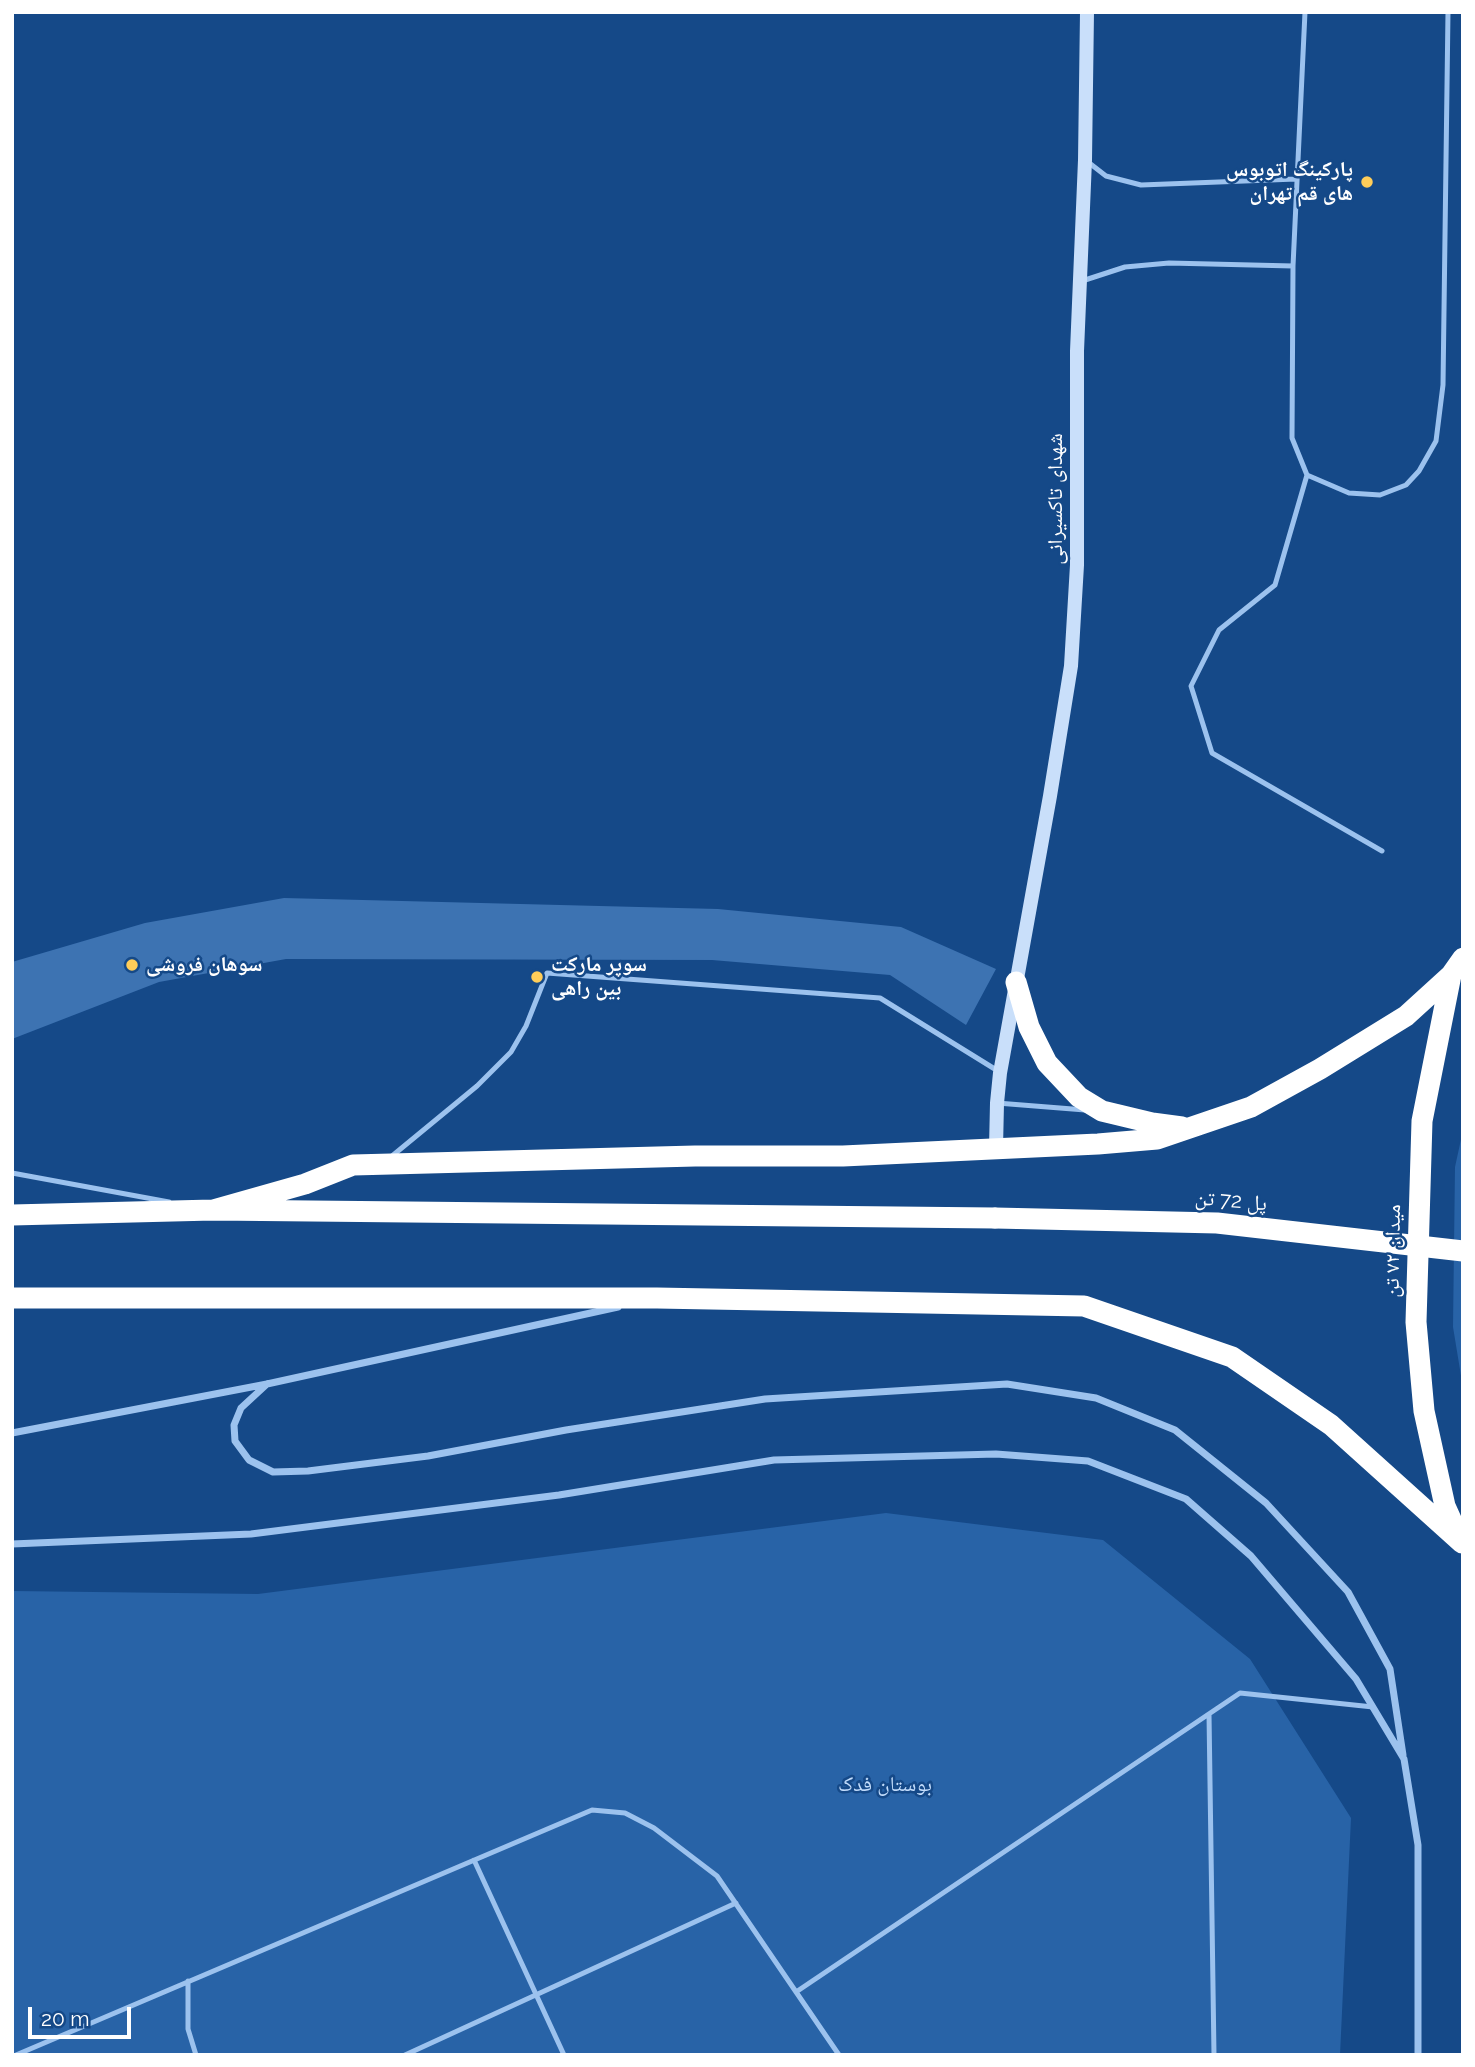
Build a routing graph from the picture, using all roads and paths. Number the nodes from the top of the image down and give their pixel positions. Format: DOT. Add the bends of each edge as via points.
graph roads {
  1 [pos="1087,12"];
  2 [pos="1305,12"];
  3 [pos="1448,12"];
  4 [pos="1085,160"];
  5 [pos="1296,179"];
  6 [pos="1293,266"];
  7 [pos="1079,282"];
  8 [pos="1307,475"];
  9 [pos="1382,851"];
  10 [pos="1457,966"];
  11 [pos="1016,982"];
  12 [pos="1000,1073"];
  13 [pos="997,1103"];
  14 [pos="1102,1111"];
  15 [pos="1191,1129"];
  16 [pos="996,1148"];
  17 [pos="382,1165"];
  18 [pos="12,1173"];
  19 [pos="214,1210"];
  20 [pos="12,1216"];
  21 [pos="1463,1251"];
  22 [pos="12,1298"];
  23 [pos="657,1298"];
  24 [pos="267,1384"];
  25 [pos="12,1433"];
  26 [pos="1462,1544"];
  27 [pos="12,1545"];
  28 [pos="1373,1707"];
  29 [pos="1209,1714"];
  30 [pos="1404,1759"];
  31 [pos="474,1860"];
  32 [pos="736,1903"];
  33 [pos="188,1981"];
  34 [pos="796,1992"];
  35 [pos="536,1995"];
  36 [pos="24,2051"];
  37 [pos="16,2055"];
  38 [pos="36,2055"];
  39 [pos="196,2055"];
  40 [pos="405,2055"];
  41 [pos="564,2055"];
  42 [pos="839,2055"];
  43 [pos="1214,2055"];
  44 [pos="1418,2055"];
  1 -- 4 [label="street, شهدای تاکسیرانی"];
  2 -- 5 [label="lane"];
  3 -- 8 [label="lane" via="1443,385 1436,441 1406,485 1380,495 1349,493"];
  4 -- 5 [label="lane" via="1106,176 1141,185"];
  4 -- 7 [label="street, شهدای تاکسیرانی"];
  5 -- 6 [label="lane"];
  6 -- 7 [label="lane" via="1136,266"];
  6 -- 8 [label="lane" via="1292,438"];
  7 -- 11 [label="street, شهدای تاکسیرانی" via="1077,565 1070,666"];
  8 -- 9 [label="lane" via="1275,585 1219,630 1191,686 1212,753"];
  10 -- 15 [label="highway" via="1406,1016 1320,1069 1251,1107"];
  10 -- 26 [label="highway, میدان ۷۲ تن" via="1422,1121 1416,1322 1427,1425 1445,1506"];
  11 -- 12 [label="street, شهدای تاکسیرانی"];
  11 -- 14 [label="highway" via="1029,1027 1047,1063 1079,1097"];
  12 -- 13 [label="street, شهدای تاکسیرانی"];
  12 -- 17 [label="lane" via="880,998 547,972 511,1052"];
  13 -- 14 [label="lane"];
  13 -- 16 [label="street, شهدای تاکسیرانی"];
  14 -- 15 [label="highway"];
  15 -- 16 [label="highway" via="1157,1139"];
  16 -- 17 [label="highway" via="843,1156"];
  17 -- 19 [label="highway" via="353,1165"];
  18 -- 19 [label="lane"];
  19 -- 20 [label="highway"];
  19 -- 21 [label="highway, پل 72 تن, bridge" via="1217,1223"];
  22 -- 23 [label="highway"];
  23 -- 24 [label="street"];
  23 -- 26 [label="highway" via="1084,1306 1232,1357 1331,1425"];
  24 -- 25 [label="street"];
  24 -- 30 [label="street" via="241,1408 234,1425 236,1441 249,1460 273,1472 428,1456 765,1399 1007,1384 1096,1398 1175,1430 1266,1503 1348,1592 1390,1670"];
  27 -- 28 [label="street" via="251,1534 559,1495 774,1460 996,1454 1088,1461 1186,1499 1205,1515 1251,1556 1356,1679"];
  28 -- 29 [label="lane" via="1240,1693"];
  28 -- 30 [label="street"];
  29 -- 34 [label="lane"];
  29 -- 43 [label="lane"];
  30 -- 44 [label="street" via="1418,1845"];
  31 -- 32 [label="lane" via="592,1810 625,1813 687,1851 717,1876"];
  31 -- 33 [label="lane"];
  31 -- 35 [label="lane"];
  32 -- 34 [label="lane"];
  32 -- 35 [label="lane"];
  33 -- 36 [label="lane"];
  33 -- 39 [label="lane" via="188,2029"];
  34 -- 42 [label="lane"];
  35 -- 40 [label="lane"];
  35 -- 41 [label="lane"];
  36 -- 37 [label="lane"];
  36 -- 38 [label="lane"];
}
